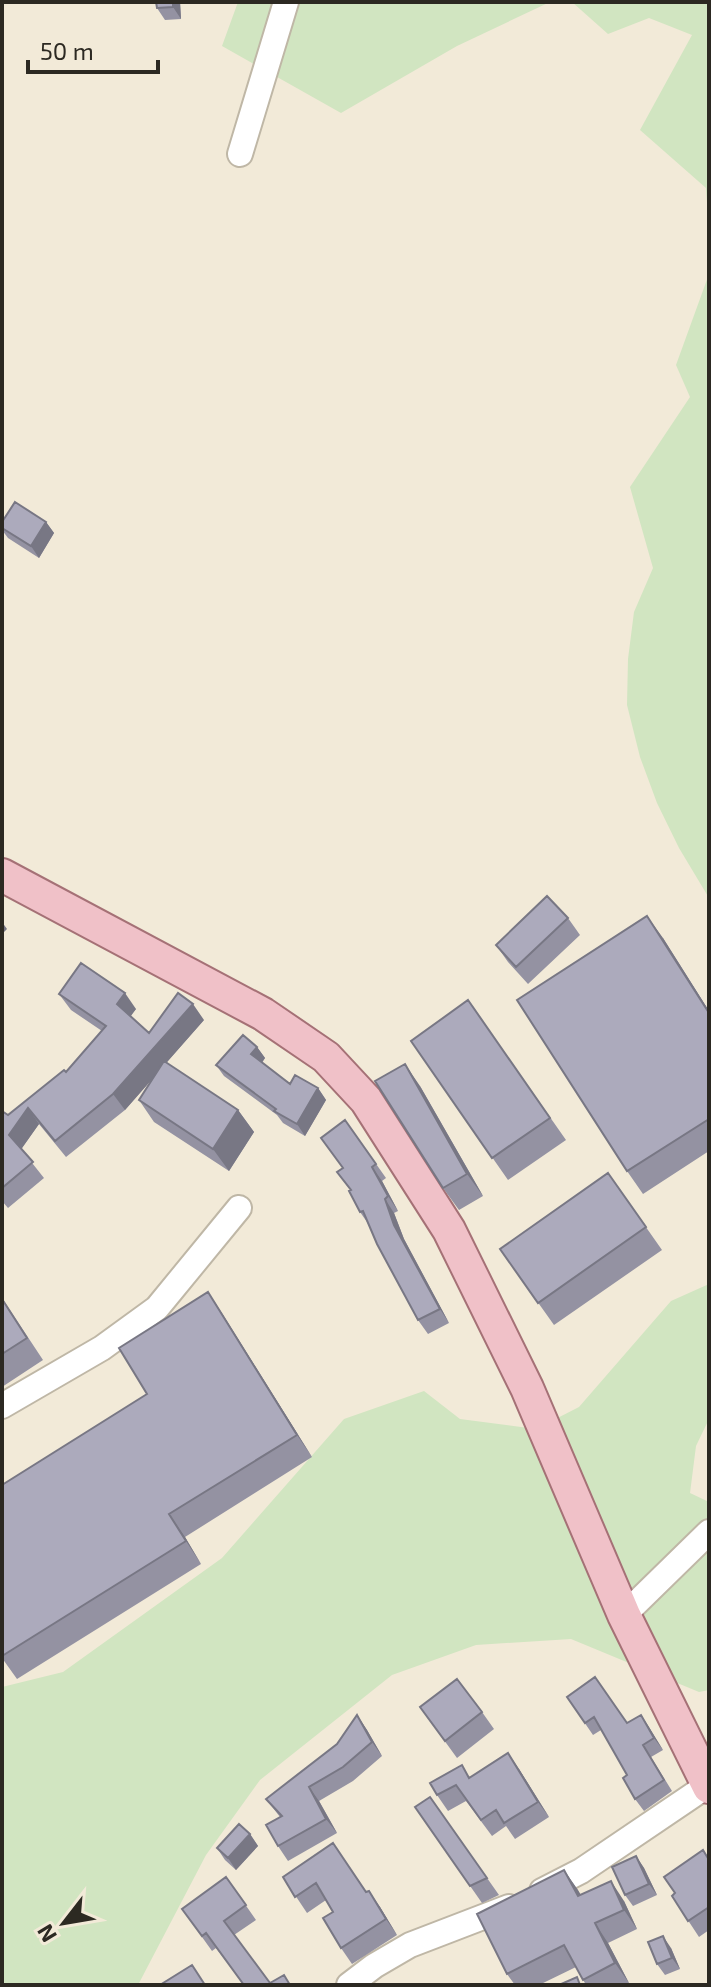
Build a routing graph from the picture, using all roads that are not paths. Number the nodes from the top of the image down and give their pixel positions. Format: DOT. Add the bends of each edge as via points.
graph roads {
  1 [pos="286,2"];
  2 [pos="240,154"];
  3 [pos="2,875"];
  4 [pos="239,1208"];
  5 [pos="2,1406"];
  6 [pos="709,1532"];
  7 [pos="624,1615"];
  8 [pos="706,1772"];
  9 [pos="349,1985"];
  1 -- 2 [label="street"];
  3 -- 7 [label="main road" via="263,1014 326,1057 366,1100 449,1230 527,1388"];
  4 -- 5 [label="street" via="157,1308 102,1348"];
  6 -- 7 [label="street"];
  7 -- 8 [label="main road"];
  8 -- 9 [label="street" via="581,1871 495,1914 410,1945"];
}
